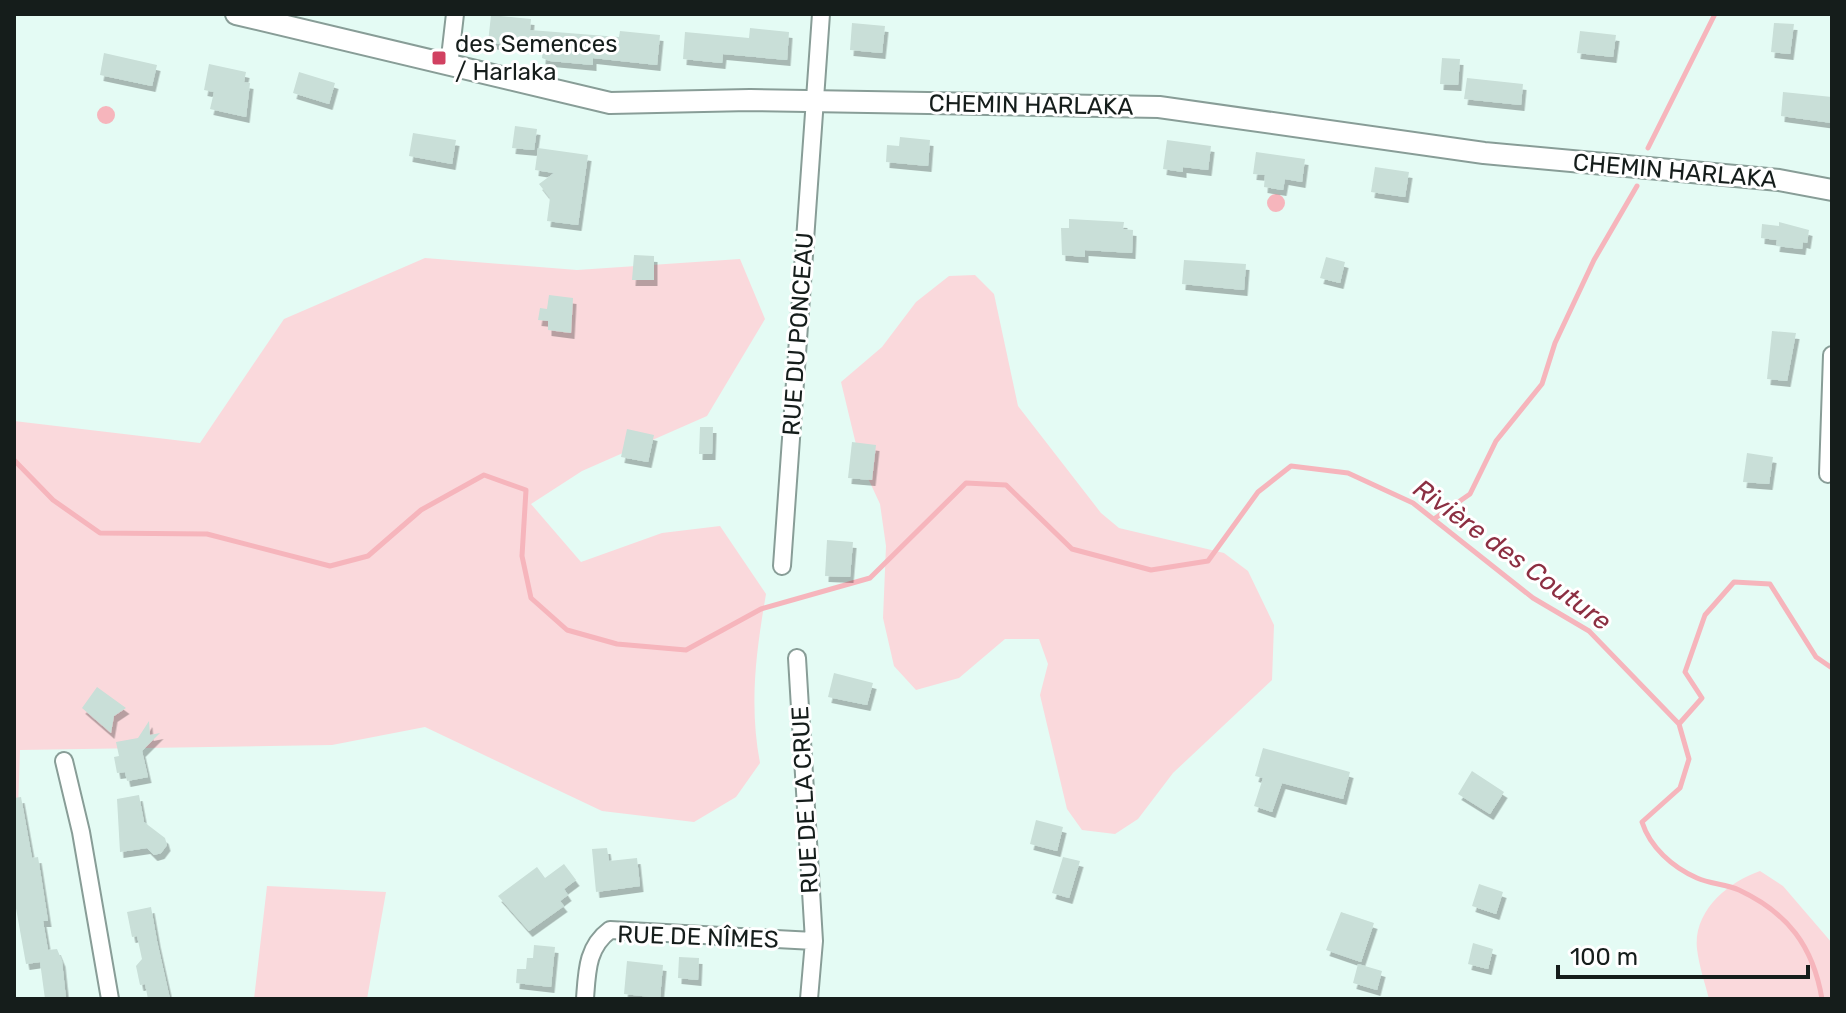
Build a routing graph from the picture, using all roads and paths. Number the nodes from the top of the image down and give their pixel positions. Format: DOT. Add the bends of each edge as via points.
graph roads {
  1 [pos="236,14"];
  2 [pos="455,14"];
  3 [pos="821,14"];
  4 [pos="449,66"];
  5 [pos="813,103"];
  6 [pos="1832,190"];
  7 [pos="1832,355"];
  8 [pos="1828,474"];
  9 [pos="782,566"];
  10 [pos="797,658"];
  11 [pos="64,761"];
  12 [pos="814,941"];
  13 [pos="110,999"];
  14 [pos="585,999"];
  15 [pos="809,999"];
  1 -- 4 [label="street, CHEMIN HARLAKA"];
  2 -- 4 [label="street"];
  3 -- 5 [label="street, RUE DU PONCEAU"];
  4 -- 5 [label="street, CHEMIN HARLAKA" via="610,103"];
  5 -- 6 [label="street, CHEMIN HARLAKA" via="1159,107 1484,153 1779,180"];
  5 -- 9 [label="street, RUE DU PONCEAU"];
  7 -- 8 [label="street"];
  10 -- 12 [label="street, RUE DE LA CRUE"];
  11 -- 13 [label="street"];
  12 -- 14 [label="street, RUE DE NÎMES" via="610,930 595,941"];
  12 -- 15 [label="street, RUE DE LA CRUE"];
}
